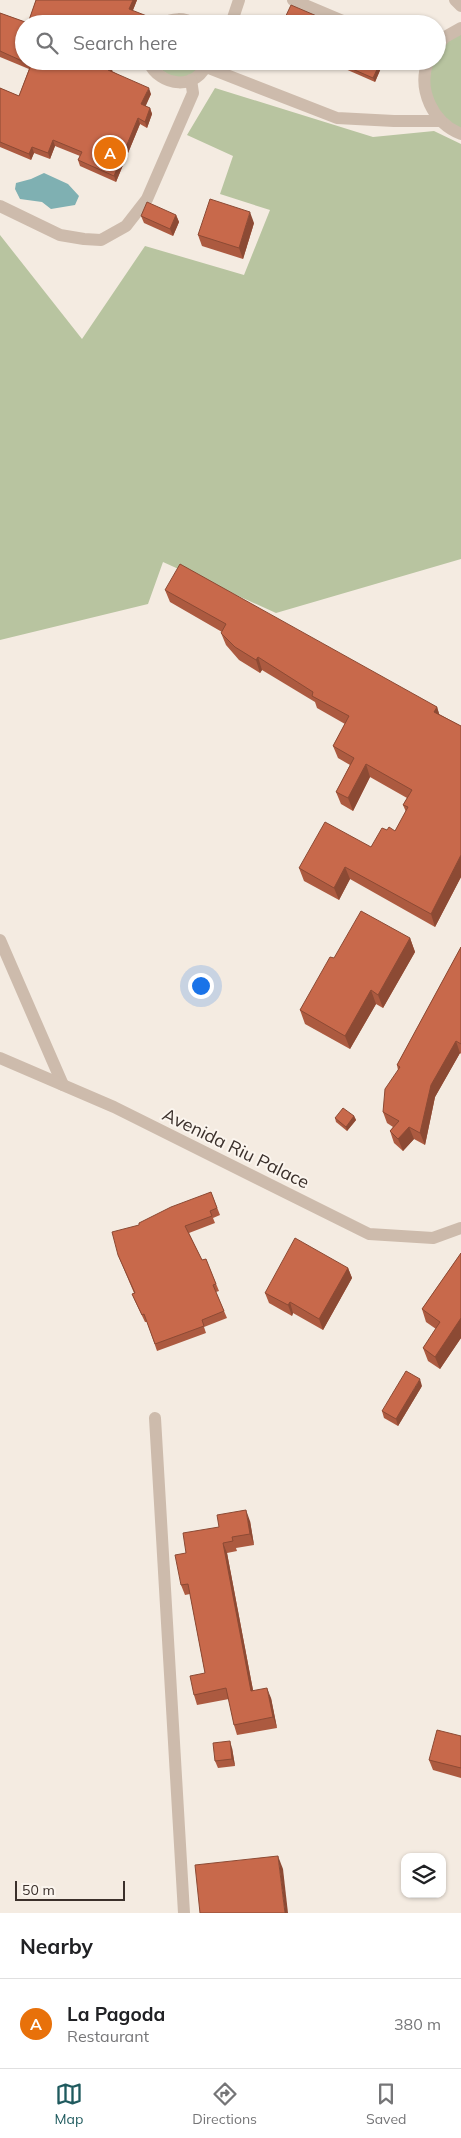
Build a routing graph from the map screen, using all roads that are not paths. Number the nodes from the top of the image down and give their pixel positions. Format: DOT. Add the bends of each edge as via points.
graph roads {
  1 [pos="239,0"];
  2 [pos="293,0"];
  3 [pos="455,0"];
  4 [pos="461,6"];
  5 [pos="234,15"];
  6 [pos="329,15"];
  7 [pos="461,28"];
  8 [pos="446,36"];
  9 [pos="153,70"];
  10 [pos="206,70"];
  11 [pos="224,70"];
  12 [pos="426,70"];
  13 [pos="191,80"];
  14 [pos="441,121"];
  15 [pos="461,134"];
  16 [pos="0,206"];
  17 [pos="0,940"];
  18 [pos="0,1058"];
  19 [pos="62,1085"];
  20 [pos="461,1228"];
  21 [pos="155,1418"];
  22 [pos="184,1913"];
  1 -- 5 [label="street"];
  2 -- 6 [label="street"];
  3 -- 4 [label="street"];
  7 -- 8 [label="street"];
  9 -- 13 [label="street" via="171,82"];
  10 -- 13 [label="street"];
  11 -- 14 [label="street" via="337,118"];
  12 -- 14 [label="street" via="424,88 430,106"];
  13 -- 16 [label="street" via="193,93 147,199 126,226 101,240 76,238 60,235"];
  14 -- 15 [label="street"];
  17 -- 19 [label="street"];
  18 -- 19 [label="street, Avenida Riu Palace"];
  19 -- 20 [label="street, Avenida Riu Palace" via="369,1234 433,1238"];
  21 -- 22 [label="street"];
}
